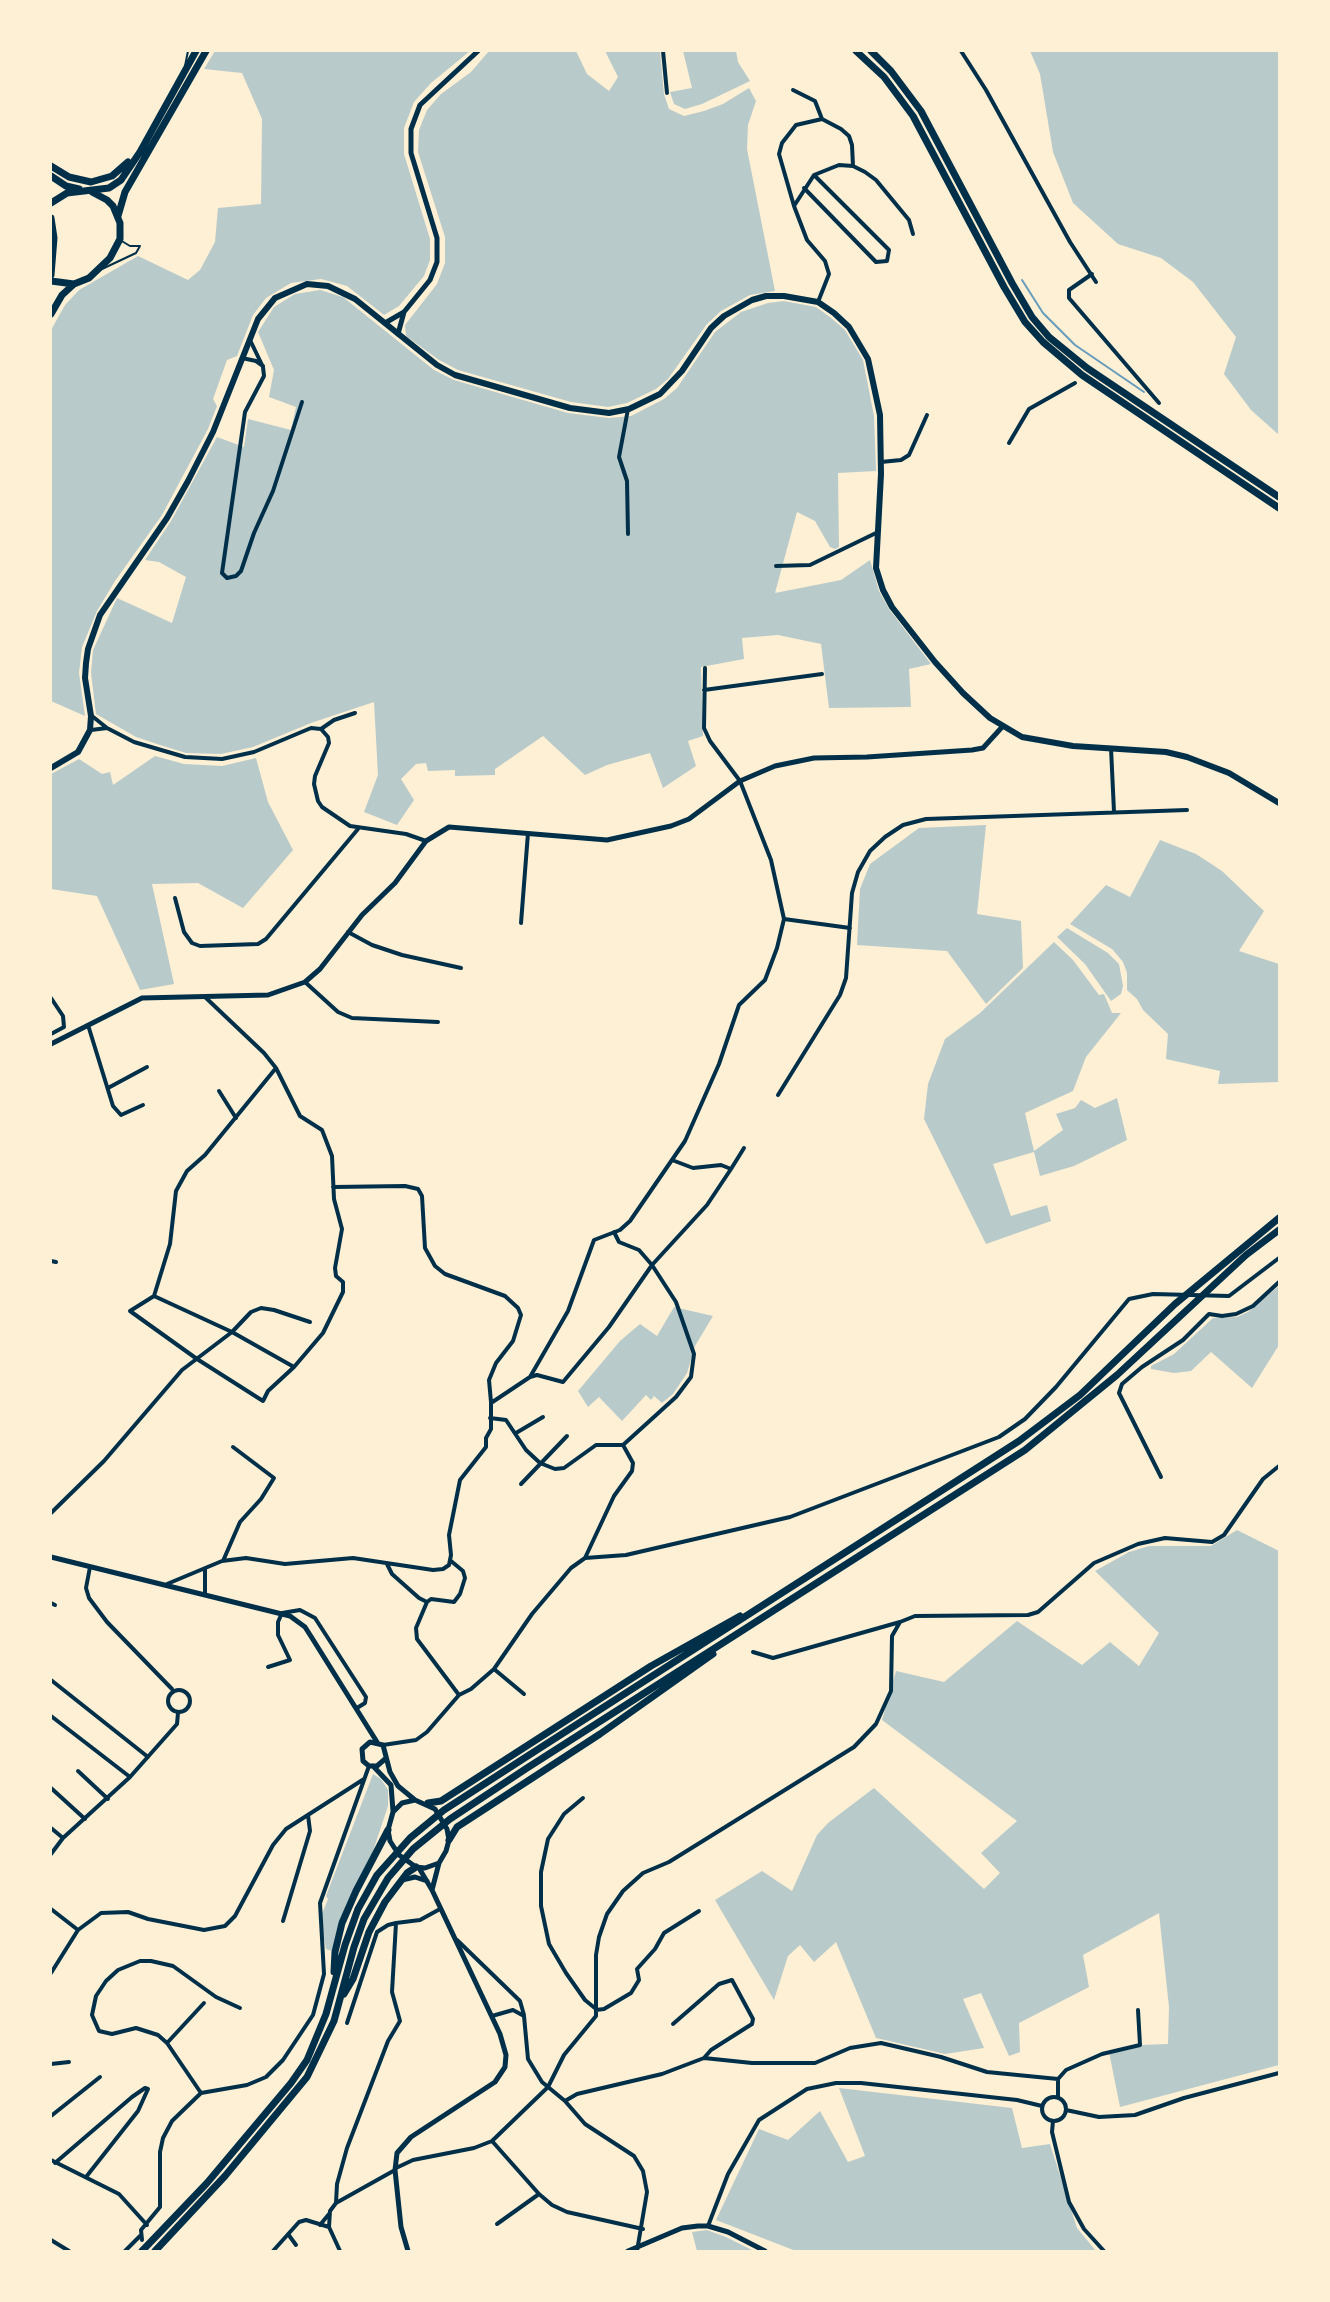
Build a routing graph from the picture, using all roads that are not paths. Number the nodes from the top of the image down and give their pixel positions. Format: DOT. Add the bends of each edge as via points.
graph roads {
  1 [pos="188,51"];
  2 [pos="196,51"];
  3 [pos="206,51"];
  4 [pos="478,51"];
  5 [pos="663,51"];
  6 [pos="856,51"];
  7 [pos="871,51"];
  8 [pos="961,51"];
  9 [pos="183,72"];
  10 [pos="793,90"];
  11 [pos="667,93"];
  12 [pos="822,119"];
  13 [pos="146,138"];
  14 [pos="51,166"];
  15 [pos="853,166"];
  16 [pos="814,175"];
  17 [pos="51,176"];
  18 [pos="804,188"];
  19 [pos="87,190"];
  20 [pos="51,203"];
  21 [pos="794,206"];
  22 [pos="118,216"];
  23 [pos="51,218"];
  24 [pos="913,234"];
  25 [pos="120,239"];
  26 [pos="97,272"];
  27 [pos="1092,274"];
  28 [pos="51,275"];
  29 [pos="1096,282"];
  30 [pos="54,283"];
  31 [pos="74,284"];
  32 [pos="818,302"];
  33 [pos="404,312"];
  34 [pos="51,314"];
  35 [pos="385,323"];
  36 [pos="398,334"];
  37 [pos="250,338"];
  38 [pos="241,358"];
  39 [pos="263,367"];
  40 [pos="1075,383"];
  41 [pos="302,402"];
  42 [pos="1159,403"];
  43 [pos="628,409"];
  44 [pos="927,415"];
  45 [pos="1009,443"];
  46 [pos="881,462"];
  47 [pos="1279,497"];
  48 [pos="1279,508"];
  49 [pos="876,533"];
  50 [pos="628,534"];
  51 [pos="776,566"];
  52 [pos="705,668"];
  53 [pos="822,674"];
  54 [pos="704,690"];
  55 [pos="355,713"];
  56 [pos="91,716"];
  57 [pos="1003,726"];
  58 [pos="107,728"];
  59 [pos="321,729"];
  60 [pos="90,730"];
  61 [pos="1111,748"];
  62 [pos="51,768"];
  63 [pos="740,781"];
  64 [pos="1279,803"];
  65 [pos="1186,810"];
  66 [pos="1114,812"];
  67 [pos="358,829"];
  68 [pos="528,833"];
  69 [pos="426,841"];
  70 [pos="175,897"];
  71 [pos="784,919"];
  72 [pos="521,923"];
  73 [pos="850,928"];
  74 [pos="348,932"];
  75 [pos="461,968"];
  76 [pos="305,982"];
  77 [pos="205,997"];
  78 [pos="51,998"];
  79 [pos="438,1022"];
  80 [pos="88,1025"];
  81 [pos="51,1034"];
  82 [pos="51,1044"];
  83 [pos="147,1067"];
  84 [pos="276,1068"];
  85 [pos="108,1088"];
  86 [pos="219,1091"];
  87 [pos="778,1095"];
  88 [pos="142,1105"];
  89 [pos="236,1118"];
  90 [pos="744,1148"];
  91 [pos="672,1160"];
  92 [pos="731,1169"];
  93 [pos="333,1187"];
  94 [pos="1279,1218"];
  95 [pos="1279,1230"];
  96 [pos="614,1232"];
  97 [pos="1279,1258"];
  98 [pos="652,1265"];
  99 [pos="1279,1282"];
  100 [pos="154,1296"];
  101 [pos="310,1322"];
  102 [pos="232,1332"];
  103 [pos="196,1359"];
  104 [pos="294,1367"];
  105 [pos="530,1377"];
  106 [pos="491,1403"];
  107 [pos="543,1417"];
  108 [pos="490,1418"];
  109 [pos="516,1434"];
  110 [pos="567,1436"];
  111 [pos="623,1444"];
  112 [pos="233,1448"];
  113 [pos="540,1463"];
  114 [pos="1279,1466"];
  115 [pos="1161,1477"];
  116 [pos="521,1484"];
  117 [pos="51,1513"];
  118 [pos="51,1557"];
  119 [pos="585,1558"];
  120 [pos="222,1561"];
  121 [pos="387,1563"];
  122 [pos="450,1563"];
  123 [pos="90,1566"];
  124 [pos="204,1570"];
  125 [pos="167,1584"];
  126 [pos="205,1593"];
  127 [pos="427,1602"];
  128 [pos="754,1611"];
  129 [pos="282,1613"];
  130 [pos="906,1620"];
  131 [pos="743,1630"];
  132 [pos="753,1652"];
  133 [pos="268,1667"];
  134 [pos="494,1669"];
  135 [pos="51,1680"];
  136 [pos="172,1689"];
  137 [pos="524,1694"];
  138 [pos="459,1695"];
  139 [pos="357,1708"];
  140 [pos="178,1713"];
  141 [pos="51,1716"];
  142 [pos="377,1743"];
  143 [pos="397,1744"];
  144 [pos="386,1752"];
  145 [pos="147,1757"];
  146 [pos="386,1759"];
  147 [pos="371,1766"];
  148 [pos="78,1772"];
  149 [pos="130,1777"];
  150 [pos="365,1778"];
  151 [pos="51,1788"];
  152 [pos="583,1798"];
  153 [pos="108,1799"];
  154 [pos="415,1800"];
  155 [pos="428,1803"];
  156 [pos="393,1812"];
  157 [pos="308,1815"];
  158 [pos="86,1819"];
  159 [pos="51,1828"];
  160 [pos="388,1830"];
  161 [pos="63,1838"];
  162 [pos="449,1840"];
  163 [pos="51,1854"];
  164 [pos="439,1863"];
  165 [pos="417,1868"];
  166 [pos="401,1881"];
  167 [pos="427,1881"];
  168 [pos="432,1890"];
  169 [pos="51,1909"];
  170 [pos="440,1909"];
  171 [pos="699,1911"];
  172 [pos="283,1921"];
  173 [pos="396,1923"];
  174 [pos="78,1930"];
  175 [pos="453,1938"];
  176 [pos="51,1973"];
  177 [pos="333,1986"];
  178 [pos="204,2003"];
  179 [pos="339,2005"];
  180 [pos="240,2008"];
  181 [pos="596,2010"];
  182 [pos="1138,2010"];
  183 [pos="492,2016"];
  184 [pos="524,2016"];
  185 [pos="347,2023"];
  186 [pos="673,2024"];
  187 [pos="167,2043"];
  188 [pos="704,2058"];
  189 [pos="69,2062"];
  190 [pos="51,2064"];
  191 [pos="1279,2073"];
  192 [pos="100,2077"];
  193 [pos="1058,2079"];
  194 [pos="548,2087"];
  195 [pos="201,2093"];
  196 [pos="1058,2098"];
  197 [pos="565,2101"];
  198 [pos="1042,2106"];
  199 [pos="1066,2110"];
  200 [pos="51,2116"];
  201 [pos="1053,2121"];
  202 [pos="492,2140"];
  203 [pos="53,2161"];
  204 [pos="395,2169"];
  205 [pos="86,2177"];
  206 [pos="539,2194"];
  207 [pos="336,2203"];
  208 [pos="329,2213"];
  209 [pos="147,2224"];
  210 [pos="497,2224"];
  211 [pos="320,2225"];
  212 [pos="708,2226"];
  213 [pos="329,2227"];
  214 [pos="643,2229"];
  215 [pos="288,2235"];
  216 [pos="51,2240"];
  217 [pos="296,2245"];
  218 [pos="639,2248"];
  219 [pos="69,2251"];
  220 [pos="125,2251"];
  221 [pos="142,2251"];
  222 [pos="155,2251"];
  223 [pos="273,2251"];
  224 [pos="340,2251"];
  225 [pos="408,2251"];
  226 [pos="628,2251"];
  227 [pos="765,2251"];
  228 [pos="1104,2251"];
  1 -- 9 [label="lane"];
  2 -- 9 [label="highway"];
  3 -- 22 [label="highway" via="128,187"];
  4 -- 33 [label="street" via="420,105 411,129 411,153 437,238 437,262 430,280"];
  5 -- 11 [label="street"];
  6 -- 48 [label="highway" via="884,77 913,116 1004,287 1025,322 1043,342 1082,375"];
  7 -- 47 [label="highway" via="921,111 1012,282 1049,337 1087,368"];
  8 -- 27 [label="street"];
  9 -- 13 [label="highway"];
  10 -- 12 [label="street" via="815,101"];
  12 -- 15 [label="street" via="849,136"];
  12 -- 21 [label="street" via="796,125 782,143 779,154"];
  13 -- 14 [label="highway" via="118,172 92,182 69,177"];
  13 -- 19 [label="highway" via="121,180 109,188"];
  15 -- 16 [label="street" via="839,165"];
  15 -- 24 [label="street" via="876,180 909,220"];
  16 -- 18 [label="street"];
  16 -- 18 [label="street" via="889,250 887,261 876,262"];
  17 -- 19 [label="highway" via="66,186"];
  18 -- 21 [label="street"];
  19 -- 20 [label="highway" via="67,193"];
  19 -- 22 [label="highway" via="107,200"];
  21 -- 32 [label="street" via="807,240 825,261 829,274"];
  22 -- 25 [label="highway"];
  23 -- 28 [label="highway"];
  25 -- 26 [label="highway"];
  25 -- 26 [label="lane" via="130,246 140,246 136,253"];
  26 -- 31 [label="highway"];
  27 -- 29 [label="street"];
  27 -- 42 [label="street" via="1070,290 1069,298"];
  30 -- 31 [label="highway"];
  31 -- 34 [label="highway"];
  32 -- 43 [label="main road" via="766,296 738,307 711,328 672,383 660,394"];
  32 -- 46 [label="main road" via="849,327 868,358 880,416"];
  33 -- 35 [label="street"];
  33 -- 36 [label="street"];
  35 -- 36 [label="main road"];
  35 -- 37 [label="main road" via="345,292 307,284 275,298 258,319"];
  36 -- 43 [label="main road" via="437,366 468,380 587,411 609,413"];
  37 -- 38 [label="main road"];
  37 -- 39 [label="street"];
  38 -- 39 [label="street"];
  38 -- 56 [label="main road" via="213,432 188,481 93,632 85,678"];
  39 -- 41 [label="street" via="264,376 244,412 222,573 227,578 241,571 277,481"];
  40 -- 45 [label="street" via="1029,409"];
  43 -- 50 [label="street" via="619,457 627,481"];
  44 -- 46 [label="street" via="909,455"];
  46 -- 49 [label="main road"];
  49 -- 51 [label="street" via="810,565"];
  49 -- 57 [label="main road" via="876,568 892,608 957,687"];
  52 -- 54 [label="street"];
  53 -- 54 [label="street"];
  54 -- 63 [label="street" via="704,728"];
  55 -- 59 [label="street"];
  56 -- 58 [label="street"];
  56 -- 60 [label="main road"];
  57 -- 61 [label="main road" via="1040,742"];
  57 -- 63 [label="street" via="983,748 814,758 774,766"];
  58 -- 59 [label="street" via="141,744 185,757 222,759 254,752 311,728"];
  58 -- 60 [label="street"];
  59 -- 67 [label="street" via="329,743 315,776 318,801 334,817"];
  60 -- 62 [label="main road" via="78,752"];
  61 -- 64 [label="main road" via="1166,752 1196,760 1228,772"];
  61 -- 66 [label="street"];
  63 -- 68 [label="street" via="689,819 671,826 607,840"];
  63 -- 71 [label="street" via="771,860"];
  65 -- 66 [label="street"];
  66 -- 73 [label="street" via="926,819 903,825 870,851 858,872"];
  67 -- 69 [label="street" via="405,834"];
  67 -- 70 [label="street" via="258,944 192,943 184,932"];
  68 -- 69 [label="street" via="459,826"];
  68 -- 72 [label="street"];
  69 -- 74 [label="street" via="395,883"];
  71 -- 73 [label="street"];
  71 -- 91 [label="street" via="765,980 739,1005 719,1064 685,1141"];
  73 -- 87 [label="street" via="846,978 840,995"];
  74 -- 75 [label="street" via="402,955"];
  74 -- 76 [label="street"];
  76 -- 77 [label="street" via="268,995"];
  76 -- 79 [label="street" via="338,1012 352,1018"];
  77 -- 80 [label="street" via="142,998"];
  77 -- 84 [label="street"];
  78 -- 81 [label="street" via="63,1016 64,1027"];
  80 -- 82 [label="street"];
  80 -- 85 [label="street"];
  83 -- 85 [label="street"];
  84 -- 89 [label="street"];
  84 -- 93 [label="street" via="300,1116 322,1130 332,1156"];
  85 -- 88 [label="street" via="113,1106 121,1115"];
  86 -- 89 [label="street"];
  89 -- 100 [label="street" via="187,1171 176,1191 168,1255"];
  90 -- 92 [label="street"];
  91 -- 92 [label="street" via="693,1168 721,1165"];
  91 -- 96 [label="street" via="630,1221"];
  92 -- 98 [label="street" via="707,1205"];
  93 -- 104 [label="street" via="342,1229 336,1276 343,1282 343,1292 323,1333"];
  93 -- 106 [label="street" via="418,1189 422,1196 425,1248 435,1266 445,1274 505,1296 518,1308 521,1315 513,1341 489,1380"];
  94 -- 128 [label="highway" via="1176,1304 1080,1395 1019,1441"];
  95 -- 131 [label="highway" via="1246,1255 1117,1375 1025,1450"];
  96 -- 98 [label="street" via="619,1242 639,1250"];
  96 -- 105 [label="street" via="594,1240 568,1311"];
  97 -- 119 [label="street" via="1238,1291 1220,1297 1153,1294 1129,1299 1056,1387 1025,1419 999,1437 790,1518 626,1555"];
  98 -- 105 [label="street" via="609,1327 563,1382 537,1375"];
  98 -- 111 [label="street" via="676,1302 694,1354 691,1377 676,1397"];
  99 -- 115 [label="street" via="1253,1306 1236,1314 1209,1314 1183,1340 1122,1383 1119,1393"];
  100 -- 102 [label="street"];
  100 -- 103 [label="street" via="130,1311"];
  101 -- 102 [label="street" via="286,1312 261,1308 251,1312"];
  102 -- 103 [label="street"];
  102 -- 104 [label="street"];
  103 -- 104 [label="street" via="263,1401 268,1391"];
  103 -- 117 [label="street" via="173,1379 104,1461"];
  105 -- 106 [label="street"];
  106 -- 108 [label="street"];
  107 -- 109 [label="street"];
  108 -- 109 [label="street" via="506,1420"];
  108 -- 122 [label="street" via="486,1447 460,1480 449,1535"];
  109 -- 113 [label="street"];
  110 -- 113 [label="street"];
  111 -- 113 [label="street" via="596,1445 564,1468"];
  111 -- 119 [label="street" via="633,1463 632,1471 614,1496"];
  112 -- 120 [label="street" via="274,1478 240,1522"];
  113 -- 116 [label="street"];
  114 -- 130 [label="street" via="1263,1479 1224,1535 1212,1542 1165,1538 1138,1544 1094,1563 1038,1612 1028,1615 915,1616"];
  118 -- 123 [label="street"];
  119 -- 134 [label="street" via="532,1614"];
  120 -- 121 [label="street" via="246,1558 285,1564 353,1558"];
  120 -- 124 [label="street"];
  121 -- 122 [label="street" via="433,1570"];
  121 -- 127 [label="street" via="399,1581"];
  122 -- 127 [label="street" via="463,1571 460,1594 454,1602"];
  123 -- 125 [label="street"];
  123 -- 136 [label="street" via="86,1588 89,1598"];
  124 -- 125 [label="street"];
  124 -- 126 [label="street"];
  125 -- 126 [label="street"];
  126 -- 129 [label="street"];
  127 -- 138 [label="street" via="416,1628 417,1638"];
  128 -- 155 [label="highway" via="727,1622 651,1666 441,1801"];
  128 -- 177 [label="highway" via="466,1797 410,1838 369,1888"];
  129 -- 133 [label="street" via="279,1635 290,1660"];
  129 -- 139 [label="street" via="305,1628"];
  129 -- 139 [label="street" via="300,1610 315,1618 366,1697"];
  130 -- 132 [label="street" via="773,1658"];
  130 -- 181 [label="street" via="900,1622 892,1636 891,1691 876,1724 854,1747 669,1862 643,1874 622,1891 607,1914 599,1937"];
  131 -- 162 [label="highway" via="600,1734 457,1827"];
  131 -- 179 [label="highway" via="472,1804 413,1849 377,1893 354,1947"];
  134 -- 137 [label="street"];
  134 -- 138 [label="street"];
  135 -- 145 [label="street"];
  136 -- 140 [label="street" via="167,1702"];
  136 -- 140 [label="street" via="179,1689 190,1700 191,1707"];
  138 -- 143 [label="street" via="427,1732 416,1740"];
  139 -- 142 [label="street"];
  140 -- 145 [label="street" via="177,1724"];
  141 -- 149 [label="street"];
  142 -- 143 [label="street"];
  142 -- 144 [label="street"];
  142 -- 147 [label="street" via="364,1746 361,1753 363,1761"];
  143 -- 144 [label="street"];
  144 -- 146 [label="street"];
  145 -- 149 [label="street"];
  146 -- 147 [label="street" via="381,1765"];
  146 -- 154 [label="street" via="398,1786"];
  147 -- 150 [label="street"];
  147 -- 156 [label="street" via="391,1785"];
  148 -- 153 [label="street"];
  149 -- 153 [label="street"];
  150 -- 157 [label="street"];
  150 -- 195 [label="street" via="320,1903 324,1974 308,2025 266,2077 247,2085"];
  151 -- 158 [label="street"];
  152 -- 181 [label="street" via="564,1814 548,1839 541,1872 541,1906 549,1944 585,2000"];
  153 -- 158 [label="street"];
  154 -- 155 [label="street"];
  154 -- 156 [label="street" via="402,1803"];
  155 -- 162 [label="street" via="442,1818"];
  156 -- 160 [label="street"];
  157 -- 172 [label="street" via="310,1831"];
  157 -- 174 [label="street" via="286,1828 273,1845 237,1912 225,1926 204,1930 117,1910 101,1913"];
  158 -- 161 [label="street"];
  159 -- 161 [label="street"];
  160 -- 165 [label="street" via="399,1855"];
  160 -- 177 [label="highway" via="342,1923"];
  161 -- 163 [label="street"];
  162 -- 164 [label="street"];
  164 -- 165 [label="street"];
  164 -- 168 [label="street"];
  165 -- 166 [label="highway"];
  165 -- 167 [label="street"];
  166 -- 167 [label="street" via="410,1877"];
  166 -- 179 [label="highway" via="369,1932 353,1979"];
  167 -- 168 [label="street"];
  168 -- 170 [label="street"];
  169 -- 174 [label="street"];
  170 -- 173 [label="street" via="420,1920"];
  170 -- 175 [label="street"];
  171 -- 181 [label="street" via="664,1933 637,1969 639,1980 631,1993"];
  173 -- 185 [label="street" via="377,1932"];
  173 -- 207 [label="street" via="392,1992 400,2021 387,2041 347,2148"];
  174 -- 176 [label="street"];
  175 -- 183 [label="street"];
  175 -- 184 [label="street" via="462,1942 508,1988 523,2005"];
  177 -- 221 [label="highway" via="316,2042 291,2083 207,2183"];
  178 -- 187 [label="street"];
  179 -- 222 [label="highway" via="307,2077 225,2176"];
  180 -- 187 [label="street" via="163,1962 140,1961 118,1970 96,1996 92,2006 94,2025 105,2034 128,2028 149,2030"];
  181 -- 194 [label="street" via="596,2016 564,2055"];
  182 -- 193 [label="street" via="1140,2044 1102,2054 1066,2070"];
  183 -- 184 [label="street" via="513,2010"];
  183 -- 204 [label="street" via="506,2055 501,2075 486,2090 406,2142 397,2153"];
  184 -- 194 [label="street" via="528,2059"];
  186 -- 188 [label="street" via="719,1984 736,1982 752,2024"];
  187 -- 195 [label="street"];
  188 -- 193 [label="street" via="815,2063 850,2048 881,2043 987,2072"];
  188 -- 197 [label="street" via="662,2074 576,2094"];
  189 -- 190 [label="street"];
  191 -- 199 [label="street" via="1135,2115 1099,2117"];
  192 -- 200 [label="street"];
  193 -- 196 [label="street"];
  194 -- 197 [label="street"];
  194 -- 202 [label="street"];
  195 -- 209 [label="street" via="172,2121 163,2138 162,2198 158,2212"];
  196 -- 198 [label="street" via="1050,2098"];
  196 -- 199 [label="street"];
  197 -- 214 [label="street" via="585,2124 633,2156 643,2171 647,2192"];
  198 -- 201 [label="street" via="1044,2116"];
  198 -- 212 [label="street" via="861,2083 807,2089 759,2120 728,2174"];
  199 -- 201 [label="street" via="1063,2117"];
  201 -- 228 [label="street" via="1052,2132 1069,2202 1084,2229"];
  202 -- 204 [label="street" via="474,2148 413,2160"];
  202 -- 206 [label="street"];
  203 -- 205 [label="street"];
  203 -- 205 [label="street" via="132,2097 148,2089 138,2111"];
  204 -- 207 [label="street"];
  204 -- 225 [label="street" via="400,2227"];
  205 -- 209 [label="street" via="118,2194"];
  206 -- 210 [label="street"];
  206 -- 214 [label="street" via="567,2212"];
  207 -- 208 [label="street"];
  208 -- 211 [label="street"];
  208 -- 213 [label="street"];
  209 -- 220 [label="street" via="141,2238"];
  211 -- 213 [label="street"];
  211 -- 215 [label="street" via="303,2220"];
  212 -- 218 [label="street" via="682,2228"];
  212 -- 227 [label="street"];
  213 -- 224 [label="street"];
  214 -- 218 [label="street"];
  215 -- 217 [label="street"];
  215 -- 223 [label="street"];
  216 -- 219 [label="street"];
  218 -- 226 [label="street"];
}
